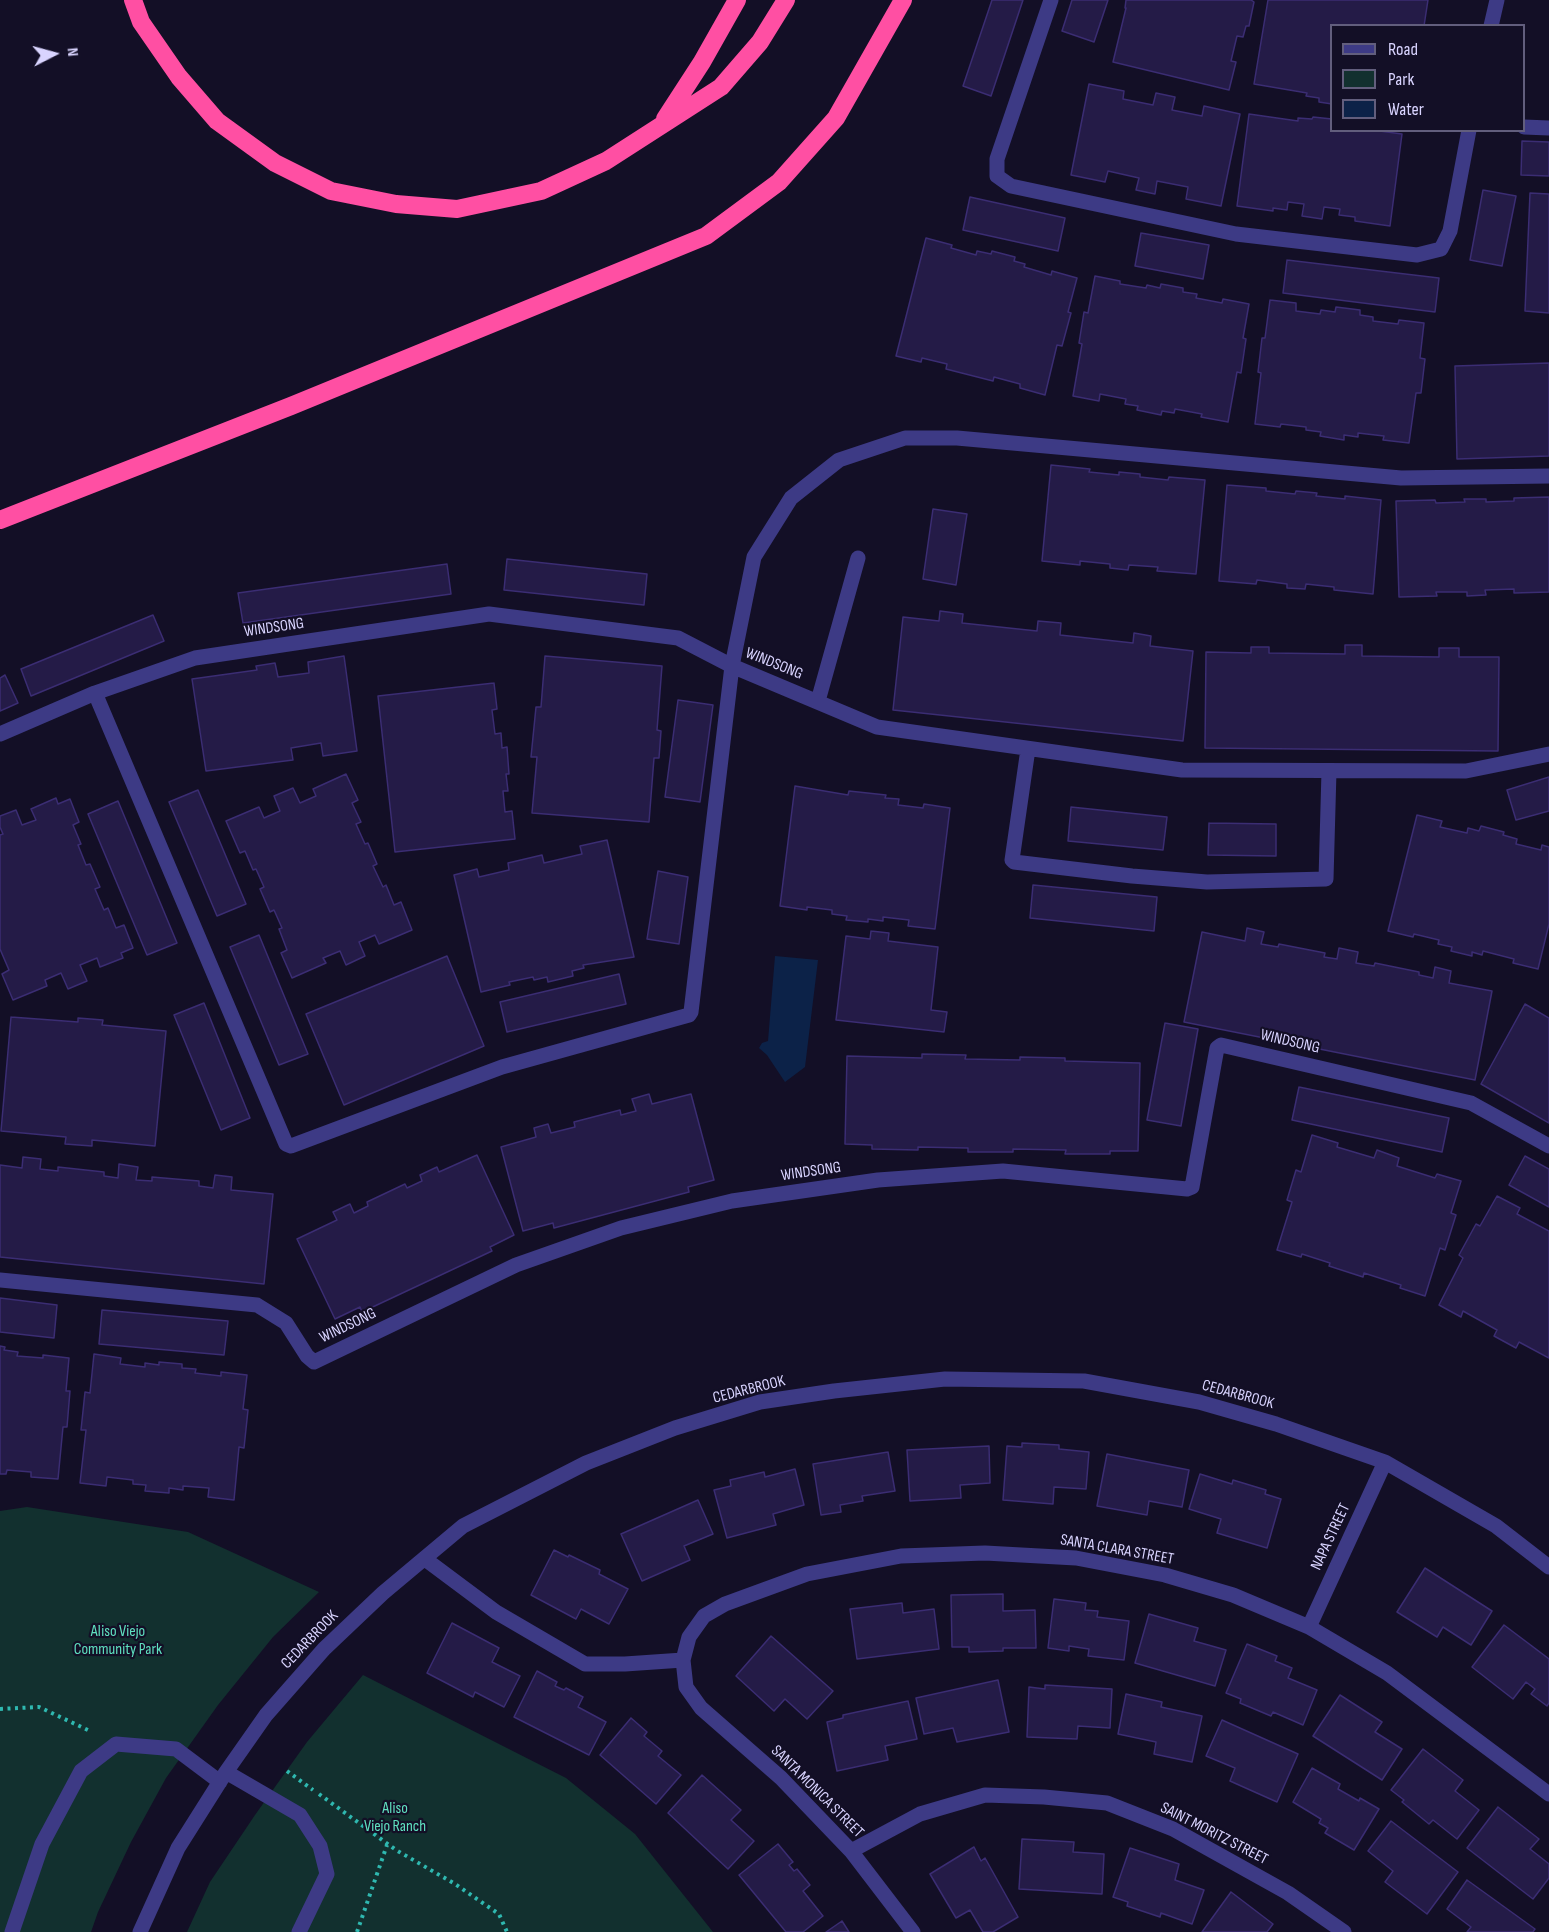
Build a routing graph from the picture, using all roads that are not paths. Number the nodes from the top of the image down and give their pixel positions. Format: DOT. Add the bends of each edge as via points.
graph roads {
  1 [pos="133,0"];
  2 [pos="737,0"];
  3 [pos="786,0"];
  4 [pos="903,0"];
  5 [pos="1051,0"];
  6 [pos="1497,0"];
  7 [pos="1491,24"];
  8 [pos="663,123"];
  9 [pos="1525,127"];
  10 [pos="1549,128"];
  11 [pos="1469,132"];
  12 [pos="1549,476"];
  13 [pos="0,520"];
  14 [pos="858,558"];
  15 [pos="732,666"];
  16 [pos="95,693"];
  17 [pos="818,701"];
  18 [pos="0,734"];
  19 [pos="1028,749"];
  20 [pos="1549,754"];
  21 [pos="1329,771"];
  22 [pos="1549,1146"];
  23 [pos="0,1280"];
  24 [pos="1385,1462"];
  25 [pos="425,1559"];
  26 [pos="1549,1567"];
  27 [pos="1309,1627"];
  28 [pos="682,1660"];
  29 [pos="223,1777"];
  30 [pos="1549,1794"];
  31 [pos="851,1851"];
  32 [pos="12,1932"];
  33 [pos="140,1932"];
  34 [pos="299,1932"];
  35 [pos="913,1932"];
  36 [pos="1344,1932"];
  1 -- 8 [label="highway" via="141,22 217,121 275,163 331,191 396,204 457,209 541,191 606,161"];
  2 -- 8 [label="highway"];
  3 -- 8 [label="highway" via="760,42 721,87"];
  4 -- 13 [label="highway" via="836,118 779,182 706,236 302,402"];
  5 -- 11 [label="street" via="997,159 997,176 1011,186 1236,234 1417,255 1441,249 1450,231"];
  6 -- 7 [label="street"];
  9 -- 10 [label="street"];
  12 -- 15 [label="street" via="1401,478 957,438 905,438 839,460 791,498 754,557"];
  14 -- 17 [label="street"];
  15 -- 16 [label="street, WINDSONG" via="678,638 489,614 195,658"];
  15 -- 16 [label="street" via="689,1015 502,1067 291,1146 286,1144"];
  15 -- 17 [label="street, WINDSONG"];
  16 -- 18 [label="street, WINDSONG"];
  17 -- 19 [label="street, WINDSONG" via="878,728"];
  19 -- 21 [label="street, WINDSONG" via="1182,770"];
  19 -- 21 [label="street" via="1014,862 1207,882 1326,879"];
  20 -- 21 [label="street, WINDSONG" via="1466,771"];
  22 -- 23 [label="street, WINDSONG" via="1471,1103 1221,1045 1217,1048 1192,1187 1187,1189 1003,1171 878,1180 732,1201 621,1228 516,1265 314,1362 286,1323 257,1305"];
  24 -- 25 [label="street, CEDARBROOK" via="1199,1402 1084,1381 945,1379 760,1402 675,1428 586,1463 463,1526"];
  24 -- 26 [label="street, CEDARBROOK" via="1496,1526"];
  24 -- 27 [label="street, NAPA STREET"];
  25 -- 28 [label="street" via="496,1612 585,1664"];
  25 -- 29 [label="street, CEDARBROOK" via="324,1649 266,1715"];
  27 -- 28 [label="street, SANTA CLARA STREET" via="1233,1595 1165,1575 1076,1558 985,1552 901,1556 807,1574 725,1604 704,1616 689,1637"];
  27 -- 30 [label="street, SANTA CLARA STREET" via="1387,1673"];
  28 -- 31 [label="street, SANTA MONICA STREET" via="687,1687 701,1708 782,1778"];
  29 -- 32 [label="street" via="176,1749 116,1744 81,1771 42,1844"];
  29 -- 33 [label="street, CEDARBROOK" via="178,1848"];
  29 -- 34 [label="street" via="300,1815 320,1846 327,1874"];
  31 -- 35 [label="street, SANTA MONICA STREET"];
  31 -- 36 [label="street, SAINT MORITZ STREET" via="920,1814 985,1795 1107,1803 1183,1835 1288,1893"];
}
